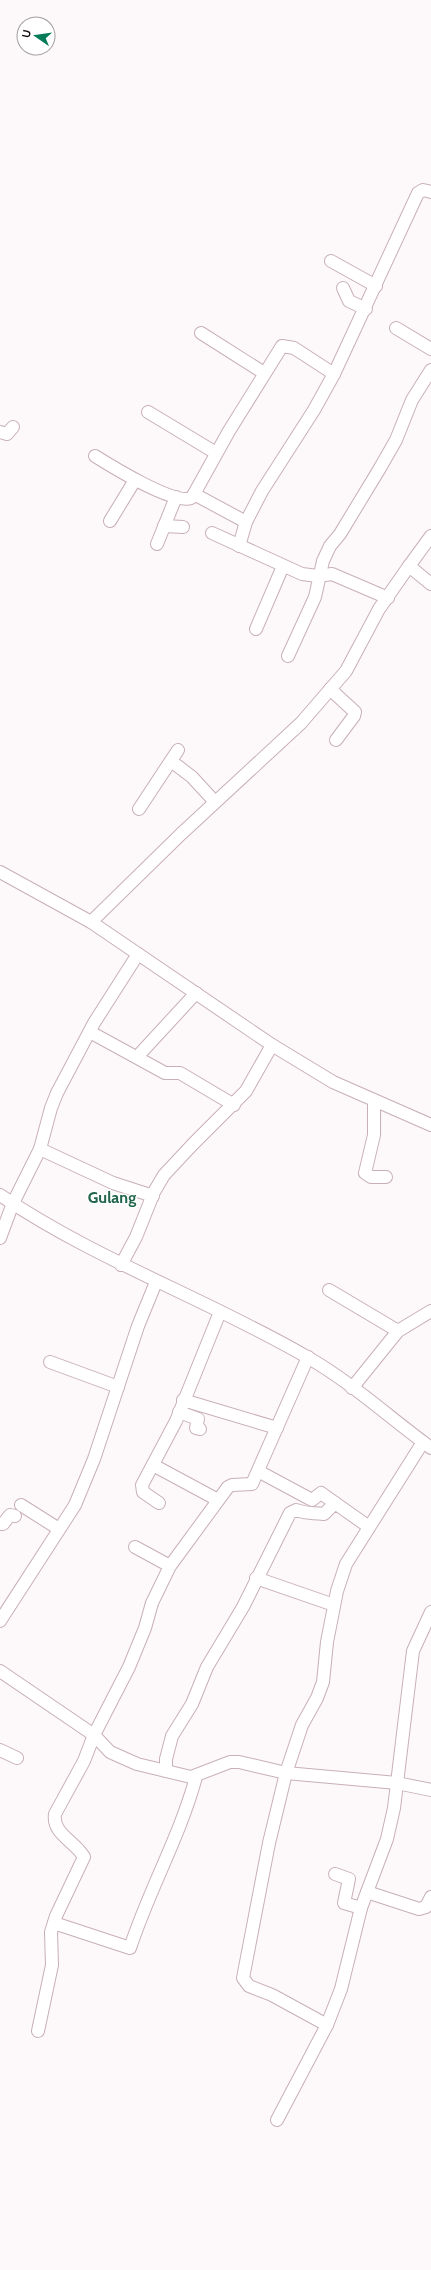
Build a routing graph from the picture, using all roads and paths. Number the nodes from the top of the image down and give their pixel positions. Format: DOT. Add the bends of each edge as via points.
graph roads {
  1 [pos="431,192"];
  2 [pos="330,261"];
  3 [pos="376,286"];
  4 [pos="343,288"];
  5 [pos="366,309"];
  6 [pos="396,328"];
  7 [pos="201,333"];
  8 [pos="431,349"];
  9 [pos="431,370"];
  10 [pos="264,373"];
  11 [pos="334,374"];
  12 [pos="148,412"];
  13 [pos="13,427"];
  14 [pos="0,432"];
  15 [pos="216,453"];
  16 [pos="95,456"];
  17 [pos="135,480"];
  18 [pos="194,494"];
  19 [pos="176,497"];
  20 [pos="110,521"];
  21 [pos="246,522"];
  22 [pos="164,526"];
  23 [pos="183,527"];
  24 [pos="212,533"];
  25 [pos="431,536"];
  26 [pos="157,544"];
  27 [pos="239,546"];
  28 [pos="283,566"];
  29 [pos="409,566"];
  30 [pos="321,575"];
  31 [pos="431,584"];
  32 [pos="388,598"];
  33 [pos="256,629"];
  34 [pos="288,656"];
  35 [pos="330,689"];
  36 [pos="336,740"];
  37 [pos="178,750"];
  38 [pos="171,761"];
  39 [pos="215,802"];
  40 [pos="139,809"];
  41 [pos="0,872"];
  42 [pos="90,922"];
  43 [pos="138,954"];
  44 [pos="196,993"];
  45 [pos="90,1032"];
  46 [pos="272,1045"];
  47 [pos="137,1057"];
  48 [pos="374,1101"];
  49 [pos="234,1105"];
  50 [pos="431,1125"];
  51 [pos="40,1149"];
  52 [pos="386,1177"];
  53 [pos="0,1195"];
  54 [pos="153,1196"];
  55 [pos="13,1203"];
  56 [pos="0,1238"];
  57 [pos="121,1265"];
  58 [pos="156,1282"];
  59 [pos="329,1290"];
  60 [pos="431,1311"];
  61 [pos="220,1312"];
  62 [pos="398,1330"];
  63 [pos="308,1357"];
  64 [pos="50,1362"];
  65 [pos="118,1388"];
  66 [pos="352,1388"];
  67 [pos="183,1400"];
  68 [pos="179,1412"];
  69 [pos="277,1428"];
  70 [pos="200,1430"];
  71 [pos="427,1445"];
  72 [pos="153,1465"];
  73 [pos="258,1471"];
  74 [pos="218,1500"];
  75 [pos="159,1503"];
  76 [pos="335,1503"];
  77 [pos="21,1505"];
  78 [pos="15,1516"];
  79 [pos="0,1524"];
  80 [pos="369,1527"];
  81 [pos="59,1529"];
  82 [pos="135,1547"];
  83 [pos="170,1566"];
  84 [pos="256,1578"];
  85 [pos="334,1605"];
  86 [pos="431,1612"];
  87 [pos="0,1621"];
  88 [pos="427,1628"];
  89 [pos="0,1671"];
  90 [pos="94,1735"];
  91 [pos="0,1750"];
  92 [pos="17,1758"];
  93 [pos="166,1771"];
  94 [pos="286,1773"];
  95 [pos="196,1777"];
  96 [pos="397,1783"];
  97 [pos="431,1790"];
  98 [pos="335,1874"];
  99 [pos="367,1892"];
  100 [pos="431,1897"];
  101 [pos="361,1908"];
  102 [pos="54,1923"];
  103 [pos="327,2024"];
  104 [pos="38,2031"];
  105 [pos="277,2120"];
  1 -- 3 [label="street" via="423,190 418,193 400,227"];
  2 -- 3 [label="street"];
  3 -- 5 [label="street"];
  4 -- 5 [label="street" via="349,301"];
  5 -- 11 [label="street"];
  6 -- 8 [label="street"];
  7 -- 10 [label="street"];
  9 -- 30 [label="street" via="412,400 396,440 380,468 330,546 323,561"];
  10 -- 11 [label="street" via="279,349 288,346"];
  10 -- 15 [label="street"];
  11 -- 21 [label="street"];
  12 -- 15 [label="street"];
  13 -- 14 [label="street" via="7,434"];
  15 -- 18 [label="street"];
  16 -- 17 [label="street"];
  17 -- 19 [label="street"];
  17 -- 20 [label="street"];
  18 -- 19 [label="street" via="187,500"];
  18 -- 21 [label="street"];
  19 -- 22 [label="street"];
  21 -- 27 [label="street"];
  22 -- 23 [label="street"];
  22 -- 26 [label="street"];
  24 -- 27 [label="street"];
  25 -- 29 [label="street"];
  27 -- 28 [label="street"];
  28 -- 30 [label="street" via="302,574"];
  28 -- 33 [label="street"];
  29 -- 31 [label="street"];
  29 -- 32 [label="street"];
  30 -- 32 [label="street" via="332,574"];
  30 -- 34 [label="street" via="315,597"];
  32 -- 35 [label="street" via="346,671"];
  35 -- 36 [label="street" via="355,712"];
  35 -- 39 [label="street" via="301,723"];
  37 -- 38 [label="street"];
  38 -- 39 [label="street" via="192,777"];
  38 -- 40 [label="street"];
  39 -- 42 [label="street"];
  41 -- 42 [label="street"];
  42 -- 43 [label="street"];
  43 -- 44 [label="street"];
  43 -- 45 [label="street" via="106,1002"];
  44 -- 46 [label="street"];
  44 -- 47 [label="street"];
  45 -- 47 [label="street"];
  45 -- 51 [label="street" via="57,1093"];
  46 -- 48 [label="street" via="333,1082"];
  46 -- 49 [label="street" via="253,1080"];
  47 -- 49 [label="street" via="165,1073 180,1073"];
  48 -- 50 [label="street"];
  48 -- 52 [label="street" via="374,1135 365,1173 371,1177"];
  49 -- 54 [label="street" via="176,1161 164,1175"];
  51 -- 54 [label="street" via="113,1183"];
  51 -- 55 [label="street"];
  53 -- 55 [label="street"];
  54 -- 57 [label="street"];
  55 -- 56 [label="street"];
  55 -- 57 [label="street"];
  57 -- 58 [label="street"];
  58 -- 61 [label="street"];
  58 -- 65 [label="street" via="138,1326"];
  59 -- 62 [label="street"];
  60 -- 62 [label="street"];
  61 -- 63 [label="street"];
  61 -- 67 [label="street"];
  62 -- 66 [label="street"];
  63 -- 66 [label="street"];
  63 -- 69 [label="street"];
  64 -- 65 [label="street"];
  65 -- 81 [label="street" via="75,1505"];
  66 -- 71 [label="street"];
  67 -- 68 [label="street"];
  67 -- 69 [label="street"];
  68 -- 70 [label="street" via="198,1419 196,1428"];
  68 -- 72 [label="street"];
  69 -- 73 [label="street"];
  71 -- 80 [label="street"];
  72 -- 74 [label="street"];
  72 -- 75 [label="street" via="141,1489"];
  73 -- 74 [label="street" via="252,1484 232,1484"];
  73 -- 76 [label="street" via="312,1500 321,1493"];
  74 -- 83 [label="street"];
  76 -- 80 [label="street"];
  76 -- 84 [label="street" via="324,1514 308,1514 293,1510"];
  77 -- 81 [label="street"];
  78 -- 79 [label="street" via="10,1515 3,1525"];
  80 -- 85 [label="street" via="346,1564"];
  81 -- 87 [label="street"];
  82 -- 83 [label="street"];
  83 -- 90 [label="street" via="152,1603 129,1667"];
  84 -- 85 [label="street"];
  84 -- 93 [label="street" via="243,1607 207,1667 192,1704 172,1736 166,1759"];
  85 -- 94 [label="street" via="323,1682 302,1725"];
  86 -- 88 [label="street"];
  88 -- 96 [label="street" via="413,1651"];
  89 -- 90 [label="street"];
  90 -- 93 [label="street" via="110,1752 124,1760"];
  90 -- 102 [label="street" via="84,1761 55,1814 54,1823 57,1829 84,1856"];
  91 -- 92 [label="street"];
  93 -- 95 [label="street"];
  94 -- 95 [label="street" via="230,1762"];
  94 -- 96 [label="street"];
  94 -- 103 [label="street" via="269,1843 243,1978 249,1986"];
  95 -- 102 [label="street" via="181,1824 146,1902 130,1948"];
  96 -- 97 [label="street"];
  96 -- 99 [label="street" via="387,1839"];
  98 -- 101 [label="street" via="349,1879 344,1903"];
  99 -- 100 [label="street" via="420,1909 426,1907"];
  99 -- 101 [label="street"];
  101 -- 103 [label="street" via="341,1989"];
  102 -- 104 [label="street" via="51,1932 52,1965"];
  103 -- 105 [label="street"];
}
